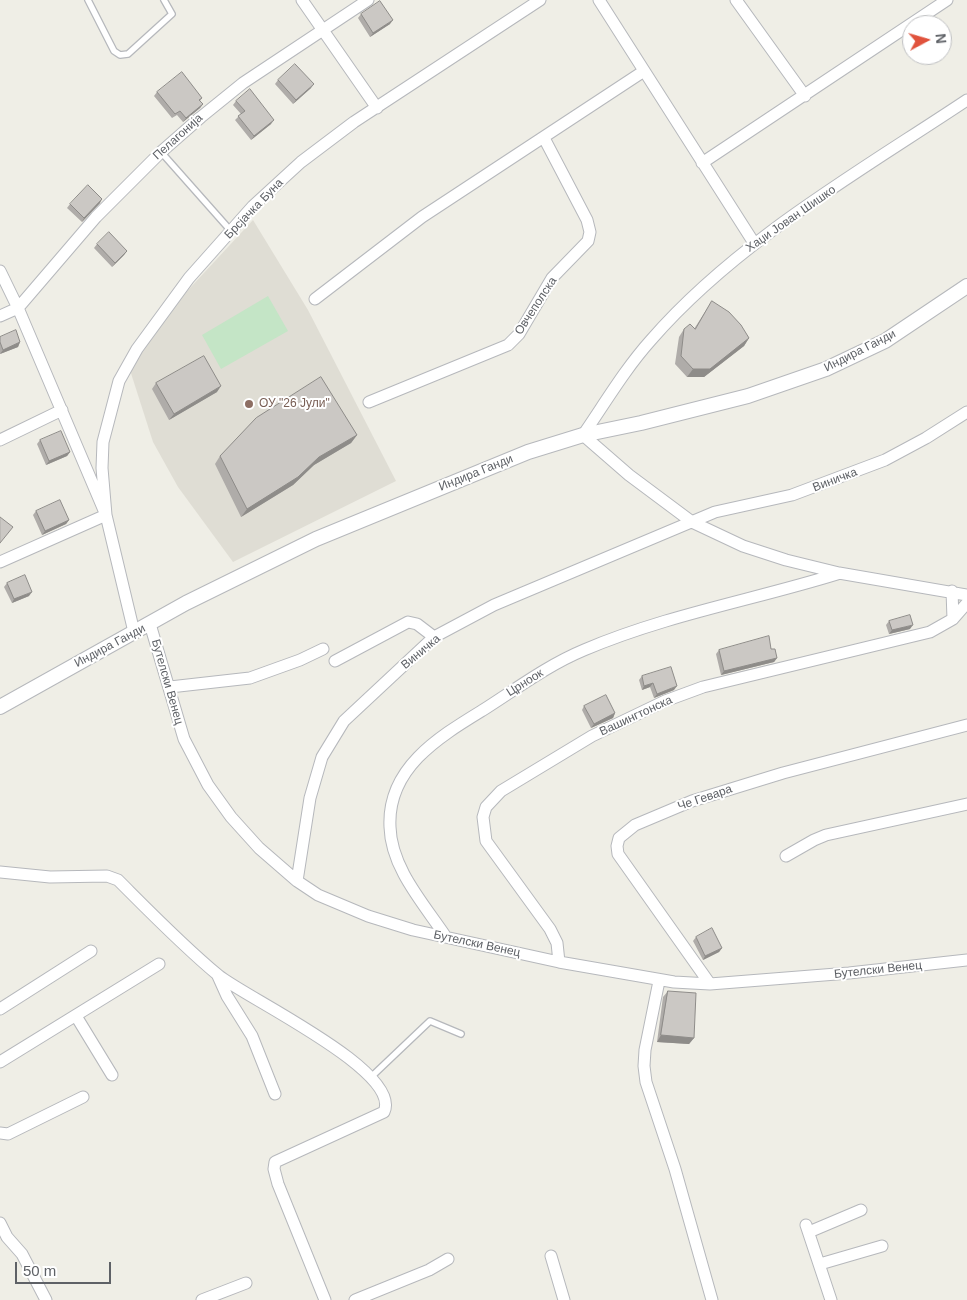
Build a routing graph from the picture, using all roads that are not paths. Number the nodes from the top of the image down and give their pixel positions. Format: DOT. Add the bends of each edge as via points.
graph roads {
  1 [pos="88,0"];
  2 [pos="164,0"];
  3 [pos="302,0"];
  4 [pos="368,0"];
  5 [pos="540,0"];
  6 [pos="599,0"];
  7 [pos="736,0"];
  8 [pos="947,0"];
  9 [pos="322,31"];
  10 [pos="644,71"];
  11 [pos="805,96"];
  12 [pos="967,100"];
  13 [pos="377,108"];
  14 [pos="544,138"];
  15 [pos="161,152"];
  16 [pos="702,163"];
  17 [pos="231,231"];
  18 [pos="754,243"];
  19 [pos="0,271"];
  20 [pos="967,286"];
  21 [pos="315,299"];
  22 [pos="18,308"];
  23 [pos="0,316"];
  24 [pos="369,402"];
  25 [pos="62,410"];
  26 [pos="967,412"];
  27 [pos="583,435"];
  28 [pos="0,440"];
  29 [pos="106,515"];
  30 [pos="692,522"];
  31 [pos="0,562"];
  32 [pos="839,573"];
  33 [pos="952,591"];
  34 [pos="967,595"];
  35 [pos="967,603"];
  36 [pos="953,619"];
  37 [pos="150,624"];
  38 [pos="134,632"];
  39 [pos="434,637"];
  40 [pos="323,649"];
  41 [pos="335,661"];
  42 [pos="170,687"];
  43 [pos="0,706"];
  44 [pos="967,725"];
  45 [pos="967,804"];
  46 [pos="786,856"];
  47 [pos="0,872"];
  48 [pos="297,881"];
  49 [pos="446,937"];
  50 [pos="91,951"];
  51 [pos="967,960"];
  52 [pos="559,962"];
  53 [pos="159,964"];
  54 [pos="218,976"];
  55 [pos="659,981"];
  56 [pos="710,984"];
  57 [pos="0,1009"];
  58 [pos="76,1016"];
  59 [pos="461,1034"];
  60 [pos="0,1062"];
  61 [pos="112,1075"];
  62 [pos="370,1078"];
  63 [pos="275,1094"];
  64 [pos="83,1098"];
  65 [pos="0,1133"];
  66 [pos="861,1210"];
  67 [pos="0,1223"];
  68 [pos="4,1239"];
  69 [pos="882,1246"];
  70 [pos="551,1256"];
  71 [pos="448,1259"];
  72 [pos="820,1264"];
  73 [pos="246,1283"];
  74 [pos="46,1300"];
  75 [pos="202,1300"];
  76 [pos="326,1300"];
  77 [pos="355,1300"];
  78 [pos="564,1300"];
  79 [pos="712,1300"];
  80 [pos="831,1300"];
  1 -- 2 [label="lane" via="114,51 120,55 128,54 172,14"];
  3 -- 9 [label="street"];
  4 -- 9 [label="street, Пелагонија"];
  5 -- 13 [label="street, Брсјачка Буна"];
  6 -- 10 [label="street"];
  7 -- 11 [label="street"];
  8 -- 11 [label="street"];
  9 -- 13 [label="street"];
  9 -- 15 [label="street, Пелагонија" via="243,83"];
  10 -- 14 [label="street"];
  10 -- 16 [label="street"];
  11 -- 16 [label="street"];
  12 -- 18 [label="street, Хаџи Јован Шишко"];
  13 -- 17 [label="street, Брсјачка Буна" via="302,162 253,206"];
  14 -- 21 [label="street" via="422,217"];
  14 -- 24 [label="street, Овчеполска" via="587,220 588,241 552,278 519,334 508,345"];
  15 -- 17 [label="lane"];
  15 -- 22 [label="street, Пелагонија" via="96,218"];
  16 -- 18 [label="street"];
  17 -- 29 [label="street, Брсјачка Буна" via="190,278 137,349 119,381 103,442"];
  18 -- 27 [label="street, Хаџи Јован Шишко" via="682,306 651,340 623,374"];
  19 -- 22 [label="street, Бутелски Венец"];
  20 -- 27 [label="street, Индира Ганди" via="885,340 826,370 748,396"];
  22 -- 23 [label="street"];
  22 -- 25 [label="street, Бутелски Венец"];
  25 -- 28 [label="street"];
  25 -- 29 [label="street, Бутелски Венец"];
  26 -- 30 [label="street, Виничка" via="901,451 841,478 792,496 715,512"];
  27 -- 30 [label="street" via="629,475"];
  27 -- 37 [label="street, Индира Ганди" via="528,452 316,539"];
  29 -- 31 [label="street"];
  29 -- 38 [label="street, Бутелски Венец"];
  30 -- 32 [label="street" via="742,546"];
  30 -- 39 [label="street, Виничка" via="494,605"];
  32 -- 33 [label="street"];
  32 -- 49 [label="street, Црноок" via="672,618 582,650 424,749 404,774 392,800 391,846 422,903"];
  33 -- 34 [label="street"];
  33 -- 36 [label="street"];
  35 -- 36 [label="street, Вашингтонска"];
  36 -- 52 [label="street, Вашингтонска" via="930,632 712,685 664,701 592,736 501,791 486,807 483,817 486,841 550,929 557,943"];
  37 -- 38 [label="street, Индира Ганди"];
  37 -- 42 [label="street, Бутелски Венец"];
  38 -- 43 [label="street, Индира Ганди"];
  39 -- 41 [label="street" via="417,624 408,622"];
  39 -- 48 [label="street, Виничка" via="344,721 322,757 310,798"];
  40 -- 42 [label="street" via="250,678"];
  42 -- 48 [label="street, Бутелски Венец" via="184,740 208,785 259,848"];
  44 -- 56 [label="street, Че Гевара" via="783,772 692,801 635,825 619,838 618,854"];
  45 -- 46 [label="street" via="826,835"];
  47 -- 54 [label="street" via="50,877 107,876 118,880"];
  48 -- 49 [label="street, Бутелски Венец" via="318,895 368,916"];
  49 -- 52 [label="street, Бутелски Венец"];
  50 -- 57 [label="street"];
  51 -- 56 [label="street, Бутелски Венец"];
  52 -- 55 [label="street, Бутелски Венец"];
  53 -- 58 [label="street"];
  54 -- 62 [label="street" via="342,1051"];
  54 -- 63 [label="street" via="252,1036"];
  55 -- 56 [label="street, Бутелски Венец"];
  55 -- 79 [label="street" via="645,1050 646,1082 675,1169"];
  58 -- 60 [label="street"];
  58 -- 61 [label="street"];
  59 -- 62 [label="lane" via="430,1021"];
  62 -- 76 [label="street" via="386,1099 384,1112 275,1162 278,1184"];
  64 -- 65 [label="street" via="8,1134"];
  66 -- 72 [label="street" via="808,1228"];
  67 -- 68 [label="street"];
  68 -- 74 [label="street" via="22,1254"];
  69 -- 72 [label="street"];
  70 -- 78 [label="street"];
  71 -- 77 [label="street"];
  72 -- 80 [label="street"];
  73 -- 75 [label="street"];
}
